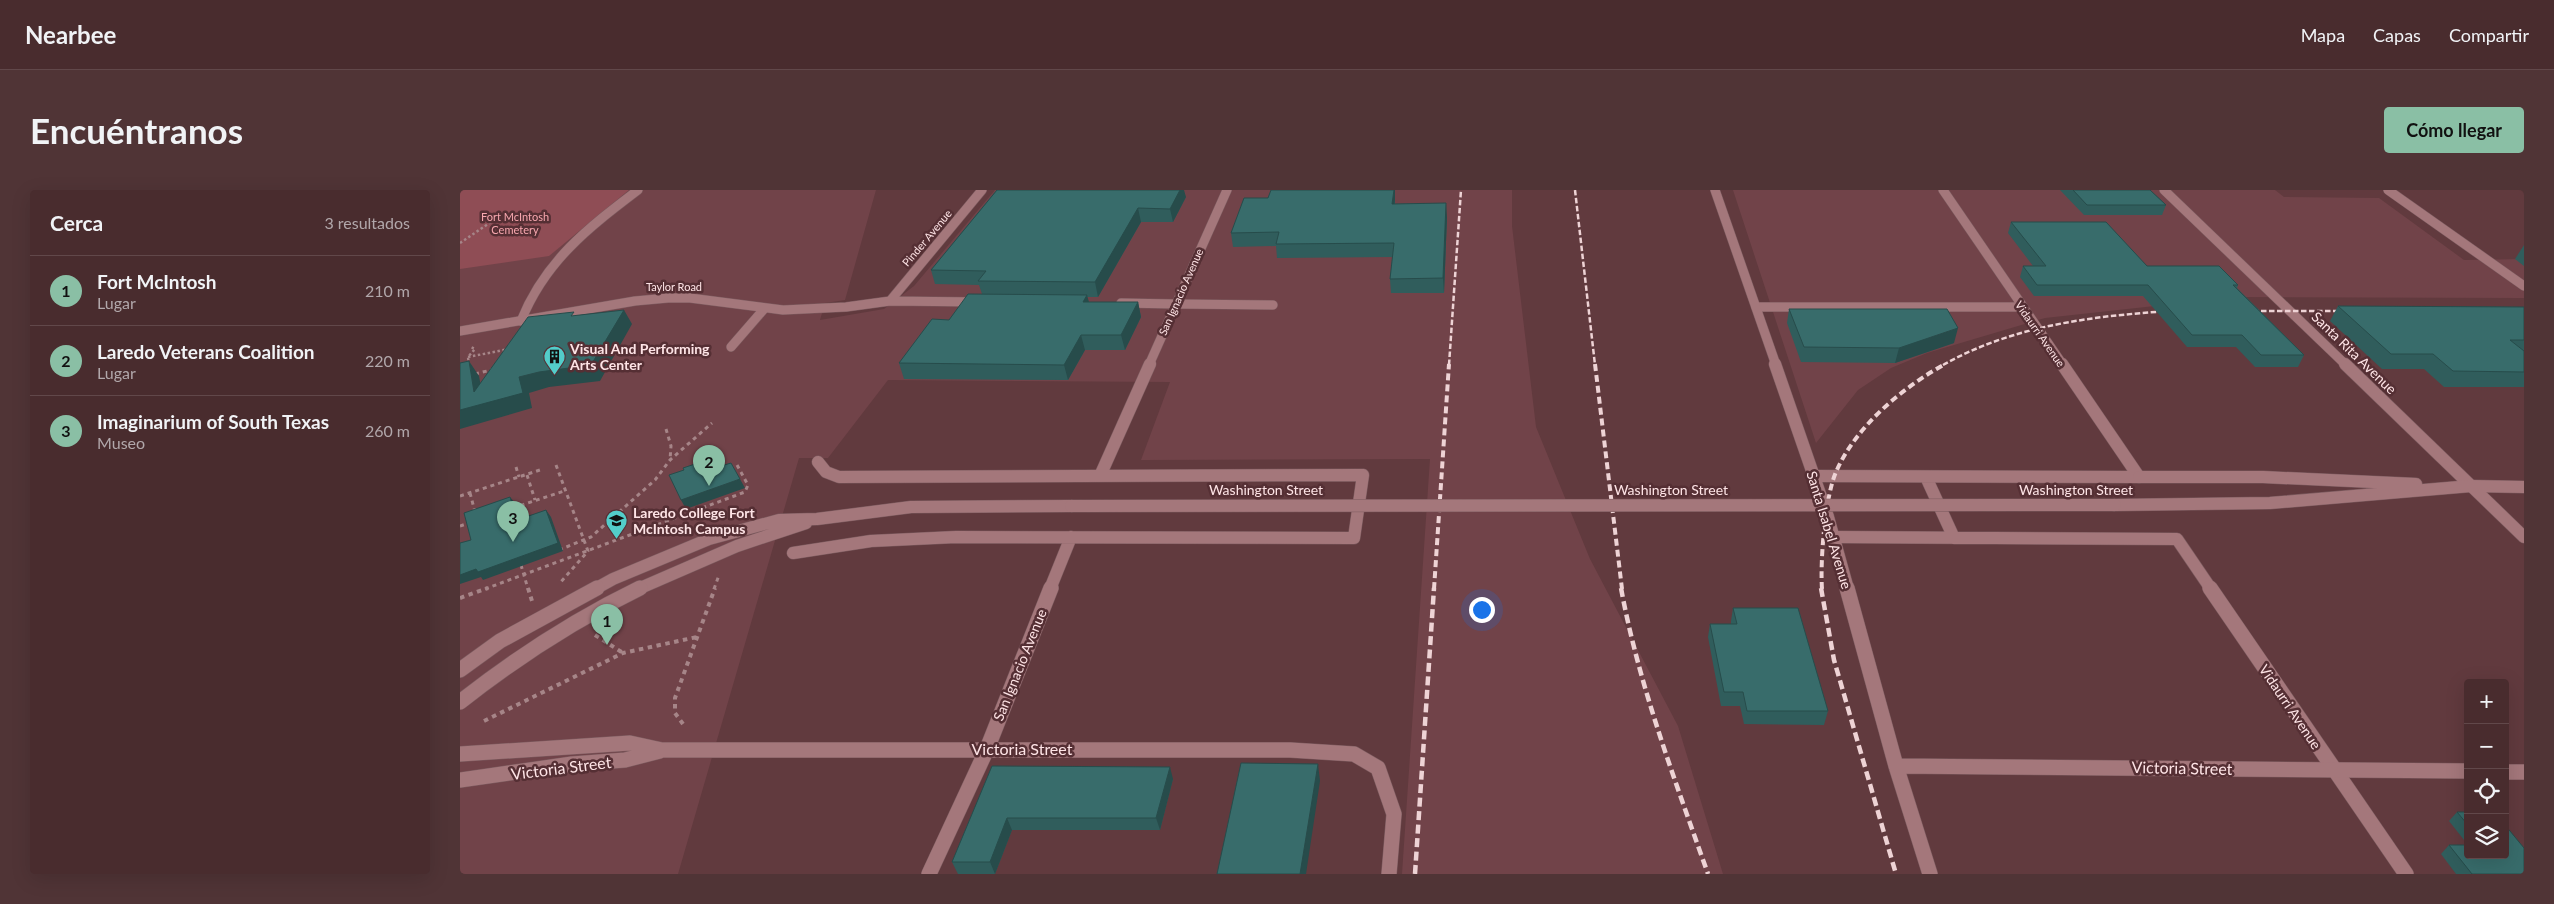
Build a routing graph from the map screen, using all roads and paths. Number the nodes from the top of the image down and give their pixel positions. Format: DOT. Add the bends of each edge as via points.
graph roads {
  1 [pos="638,190"];
  2 [pos="982,190"];
  3 [pos="1227,190"];
  4 [pos="1715,190"];
  5 [pos="1944,190"];
  6 [pos="2164,190"];
  7 [pos="2388,190"];
  8 [pos="491,222"];
  9 [pos="460,243"];
  10 [pos="2524,286"];
  11 [pos="890,301"];
  12 [pos="985,302"];
  13 [pos="1109,303"];
  14 [pos="1176,304"];
  15 [pos="1273,305"];
  16 [pos="1756,307"];
  17 [pos="2021,308"];
  18 [pos="764,309"];
  19 [pos="521,321"];
  20 [pos="460,332"];
  21 [pos="731,346"];
  22 [pos="512,348"];
  23 [pos="472,353"];
  24 [pos="468,357"];
  25 [pos="469,370"];
  26 [pos="468,376"];
  27 [pos="492,377"];
  28 [pos="712,423"];
  29 [pos="666,429"];
  30 [pos="670,460"];
  31 [pos="818,462"];
  32 [pos="736,463"];
  33 [pos="556,465"];
  34 [pos="516,467"];
  35 [pos="540,470"];
  36 [pos="527,474"];
  37 [pos="1100,476"];
  38 [pos="1813,476"];
  39 [pos="519,477"];
  40 [pos="1926,477"];
  41 [pos="2139,477"];
  42 [pos="2471,486"];
  43 [pos="2524,487"];
  44 [pos="564,490"];
  45 [pos="470,493"];
  46 [pos="460,496"];
  47 [pos="535,500"];
  48 [pos="514,516"];
  49 [pos="817,519"];
  50 [pos="460,526"];
  51 [pos="1071,537"];
  52 [pos="1834,537"];
  53 [pos="2524,537"];
  54 [pos="1954,538"];
  55 [pos="583,541"];
  56 [pos="555,543"];
  57 [pos="588,551"];
  58 [pos="793,553"];
  59 [pos="530,561"];
  60 [pos="521,564"];
  61 [pos="513,567"];
  62 [pos="724,569"];
  63 [pos="524,575"];
  64 [pos="552,590"];
  65 [pos="460,598"];
  66 [pos="540,599"];
  67 [pos="589,630"];
  68 [pos="697,637"];
  69 [pos="623,653"];
  70 [pos="461,669"];
  71 [pos="460,702"];
  72 [pos="484,721"];
  73 [pos="682,724"];
  74 [pos="987,749"];
  75 [pos="662,750"];
  76 [pos="460,754"];
  77 [pos="1896,766"];
  78 [pos="2333,770"];
  79 [pos="2464,771"];
  80 [pos="2509,772"];
  81 [pos="2524,772"];
  82 [pos="460,780"];
  83 [pos="929,874"];
  84 [pos="1389,874"];
  85 [pos="1930,874"];
  86 [pos="2406,874"];
  1 -- 19 [label="street" via="548,268"];
  2 -- 11 [label="street, Pinder Avenue"];
  3 -- 14 [label="street, San Ignacio Avenue"];
  4 -- 16 [label="street, Santa Isabel Avenue"];
  5 -- 17 [label="street, Vidaurri Avenue"];
  6 -- 42 [label="street, Santa Rita Avenue"];
  7 -- 10 [label="street"];
  8 -- 9 [label="path"];
  11 -- 12 [label="street, Taylor Road"];
  11 -- 18 [label="street, Taylor Road" via="826,309"];
  13 -- 14 [label="street"];
  14 -- 15 [label="street"];
  14 -- 37 [label="street, San Ignacio Avenue"];
  16 -- 17 [label="street"];
  16 -- 38 [label="street, Santa Isabel Avenue"];
  17 -- 41 [label="street, Vidaurri Avenue"];
  18 -- 19 [label="street, Taylor Road" via="717,301 668,298"];
  18 -- 21 [label="street" via="736,336"];
  19 -- 20 [label="street, Taylor Road"];
  22 -- 24 [label="path"];
  23 -- 24 [label="path"];
  24 -- 25 [label="path"];
  26 -- 27 [label="path" via="491,370"];
  28 -- 30 [label="path"];
  29 -- 30 [label="path" via="671,446"];
  30 -- 55 [label="path" via="655,480"];
  31 -- 37 [label="street" via="828,474 839,477"];
  32 -- 57 [label="path" via="748,486 745,492"];
  33 -- 44 [label="path"];
  34 -- 39 [label="path"];
  35 -- 36 [label="path"];
  36 -- 39 [label="path"];
  36 -- 47 [label="path"];
  37 -- 51 [label="street" via="1363,475 1354,538"];
  38 -- 40 [label="street, Washington Street"];
  38 -- 52 [label="street, Santa Isabel Avenue"];
  39 -- 45 [label="path"];
  40 -- 41 [label="street, Washington Street"];
  40 -- 54 [label="street"];
  41 -- 42 [label="street, Washington Street" via="2263,477"];
  42 -- 43 [label="street, Washington Street"];
  42 -- 49 [label="street, Washington Street, bridge" via="2270,503 911,506"];
  42 -- 53 [label="street, Santa Rita Avenue"];
  44 -- 47 [label="path"];
  44 -- 55 [label="path"];
  45 -- 46 [label="path"];
  45 -- 50 [label="path" via="477,519"];
  47 -- 48 [label="path" via="512,508"];
  49 -- 70 [label="street" via="779,520 749,527 658,560 613,579 543,616"];
  49 -- 71 [label="street" via="738,546 571,624 532,647"];
  51 -- 58 [label="street" via="871,540"];
  51 -- 74 [label="street, San Ignacio Avenue"];
  52 -- 54 [label="street"];
  52 -- 77 [label="street, Santa Isabel Avenue"];
  54 -- 78 [label="street, Vidaurri Avenue" via="2176,539"];
  55 -- 56 [label="path" via="558,550"];
  55 -- 57 [label="path"];
  57 -- 63 [label="path"];
  57 -- 64 [label="path"];
  59 -- 60 [label="path"];
  60 -- 61 [label="path"];
  60 -- 63 [label="path"];
  62 -- 68 [label="path" via="715,582"];
  63 -- 65 [label="path"];
  63 -- 66 [label="path" via="533,603"];
  67 -- 69 [label="path"];
  68 -- 69 [label="path"];
  68 -- 73 [label="path" via="673,706"];
  69 -- 72 [label="path"];
  74 -- 75 [label="street, Victoria Street"];
  74 -- 83 [label="street, San Ignacio Avenue"];
  74 -- 84 [label="street, Victoria Street" via="1290,750 1354,754 1378,768 1394,814"];
  75 -- 76 [label="street, Victoria Street" via="630,743"];
  75 -- 82 [label="street, Victoria Street" via="625,760"];
  77 -- 78 [label="street, Victoria Street"];
  77 -- 85 [label="street, Santa Isabel Avenue"];
  78 -- 79 [label="street, Victoria Street"];
  78 -- 86 [label="street, Vidaurri Avenue"];
  80 -- 81 [label="street"];
}
